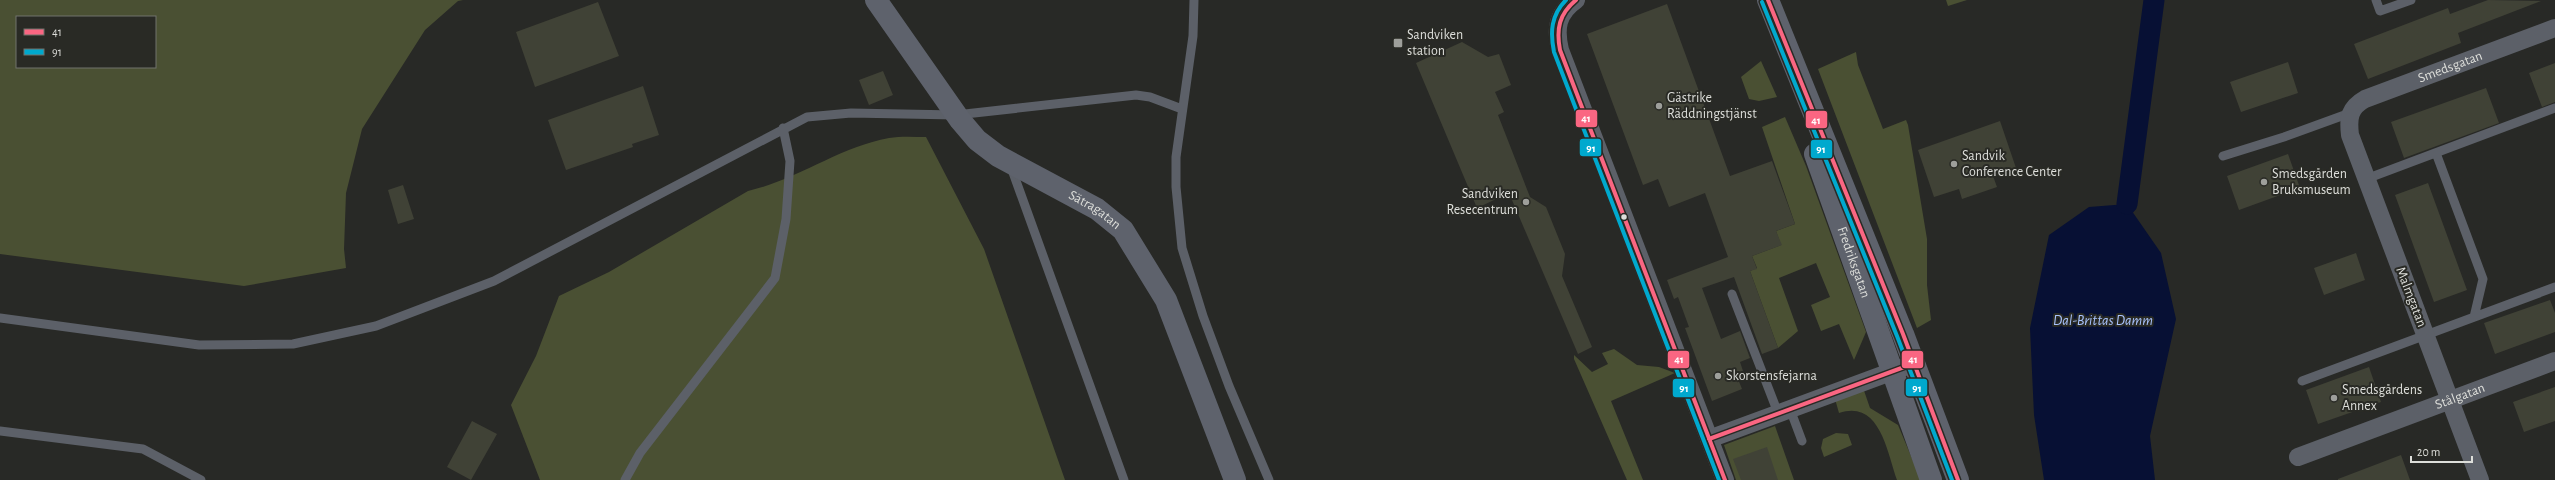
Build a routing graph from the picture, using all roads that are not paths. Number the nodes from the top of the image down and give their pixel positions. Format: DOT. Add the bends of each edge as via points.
graph roads {
  1 [pos="876,0"];
  2 [pos="1194,0"];
  3 [pos="1576,0"];
  4 [pos="1761,0"];
  5 [pos="1768,0"];
  6 [pos="2376,0"];
  7 [pos="2411,0"];
  8 [pos="2555,28"];
  9 [pos="2555,108"];
  10 [pos="1182,109"];
  11 [pos="2350,113"];
  12 [pos="956,115"];
  13 [pos="783,128"];
  14 [pos="2436,153"];
  15 [pos="2223,156"];
  16 [pos="1009,162"];
  17 [pos="2366,179"];
  18 [pos="2555,287"];
  19 [pos="1732,294"];
  20 [pos="2474,317"];
  21 [pos="0,318"];
  22 [pos="2425,336"];
  23 [pos="2555,361"];
  24 [pos="1915,363"];
  25 [pos="1891,371"];
  26 [pos="2302,381"];
  27 [pos="2449,400"];
  28 [pos="1784,411"];
  29 [pos="0,431"];
  30 [pos="1709,439"];
  31 [pos="1802,441"];
  32 [pos="2298,457"];
  33 [pos="201,480"];
  34 [pos="625,480"];
  35 [pos="1124,480"];
  36 [pos="1235,480"];
  37 [pos="1269,480"];
  38 [pos="1725,480"];
  39 [pos="1931,480"];
  40 [pos="1958,480"];
  41 [pos="2480,480"];
  1 -- 12 [label="street, Sätragatan"];
  2 -- 10 [label="lane" via="1193,36"];
  3 -- 30 [label="street" via="1562,14 1557,24 1560,50"];
  4 -- 25 [label="street, Fredriksgatan"];
  5 -- 24 [label="street, Fredriksgatan"];
  6 -- 7 [label="lane" via="2380,11"];
  8 -- 11 [label="street, Smedsgatan" via="2365,99 2356,104"];
  9 -- 14 [label="lane"];
  10 -- 12 [label="lane" via="1150,97 1136,95"];
  10 -- 37 [label="lane" via="1176,157 1182,248 1203,316 1229,386"];
  11 -- 15 [label="lane"];
  11 -- 17 [label="street, Malmgatan" via="2350,135"];
  12 -- 13 [label="lane" via="851,112 807,117"];
  12 -- 16 [label="street, Sätragatan" via="980,142"];
  13 -- 21 [label="lane" via="494,280 376,326 293,344 199,345"];
  13 -- 34 [label="lane" via="790,161 786,219 775,278 640,453"];
  14 -- 17 [label="lane"];
  14 -- 20 [label="lane" via="2483,280"];
  16 -- 35 [label="lane"];
  16 -- 36 [label="street, Sätragatan" via="1097,208 1123,230 1166,300"];
  17 -- 22 [label="street, Malmgatan"];
  18 -- 20 [label="lane"];
  19 -- 28 [label="lane"];
  20 -- 22 [label="lane"];
  22 -- 26 [label="lane"];
  22 -- 27 [label="street, Malmgatan"];
  23 -- 27 [label="street, Stålgatan"];
  24 -- 25 [label="street"];
  24 -- 40 [label="street, Fredriksgatan"];
  25 -- 28 [label="street"];
  25 -- 39 [label="street, Fredriksgatan"];
  27 -- 32 [label="street, Stålgatan"];
  27 -- 41 [label="street, Malmgatan"];
  28 -- 30 [label="street"];
  28 -- 31 [label="lane"];
  29 -- 33 [label="lane" via="143,449"];
  30 -- 38 [label="street"];
}
